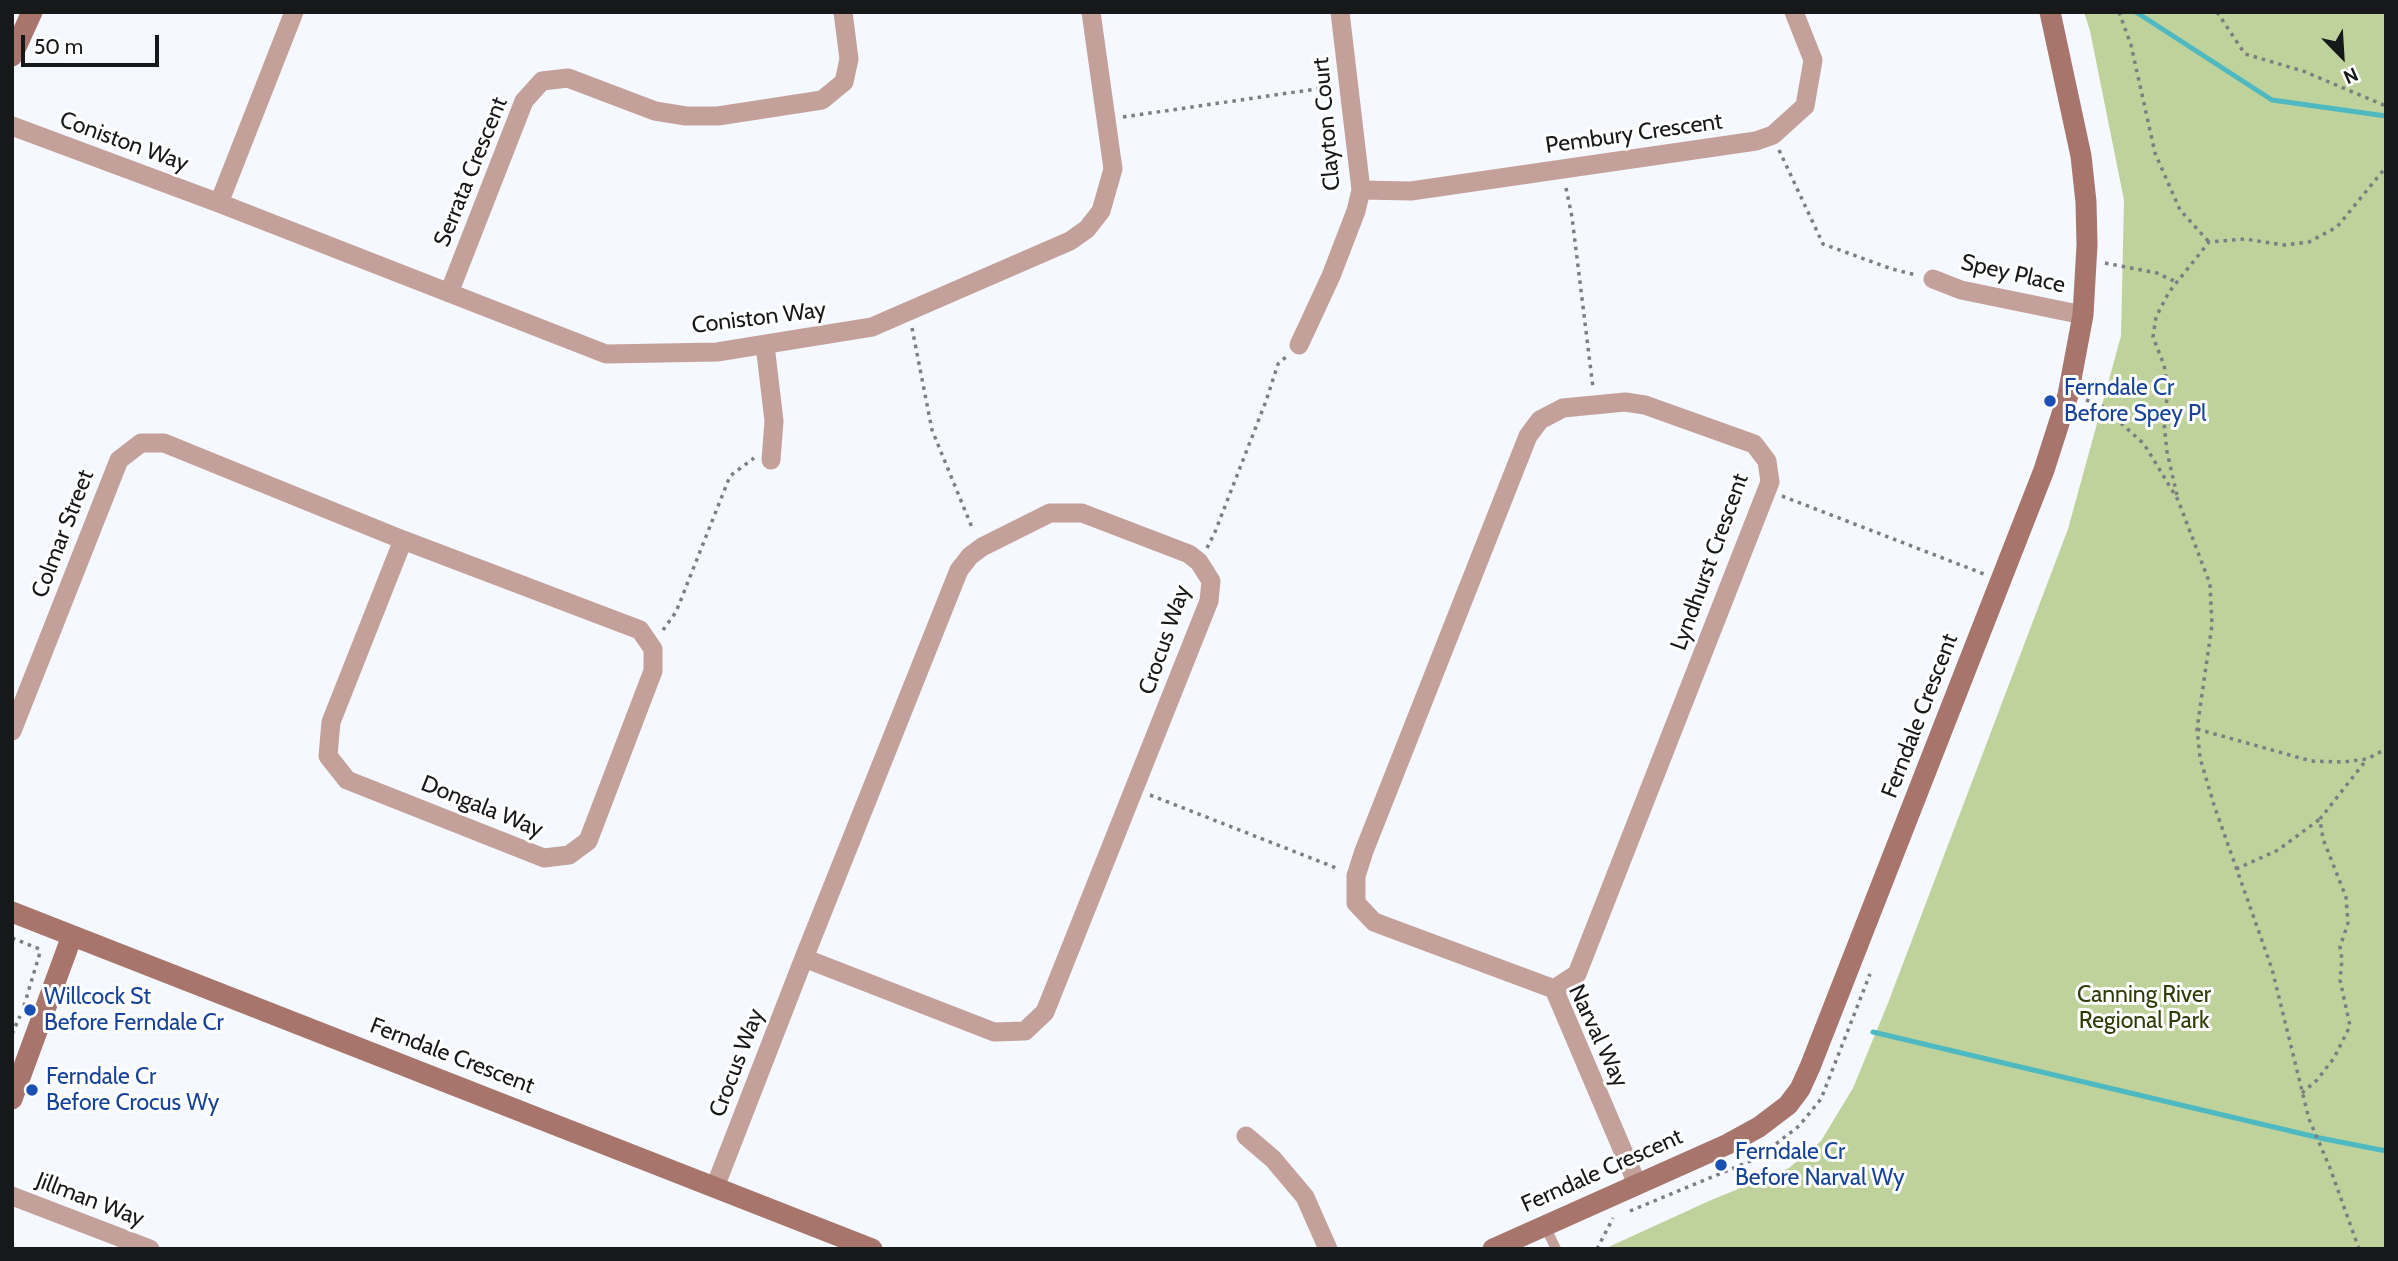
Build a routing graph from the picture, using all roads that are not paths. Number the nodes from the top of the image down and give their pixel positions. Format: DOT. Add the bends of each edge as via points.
graph roads {
  1 [pos="32,12"];
  2 [pos="294,12"];
  3 [pos="843,12"];
  4 [pos="1091,12"];
  5 [pos="1340,12"];
  6 [pos="1794,12"];
  7 [pos="2050,12"];
  8 [pos="12,56"];
  9 [pos="12,127"];
  10 [pos="1361,190"];
  11 [pos="219,203"];
  12 [pos="1933,279"];
  13 [pos="449,293"];
  14 [pos="2083,315"];
  15 [pos="765,345"];
  16 [pos="1299,345"];
  17 [pos="771,460"];
  18 [pos="402,540"];
  19 [pos="12,731"];
  20 [pos="1356,904"];
  21 [pos="12,912"];
  22 [pos="72,936"];
  23 [pos="804,958"];
  24 [pos="1554,989"];
  25 [pos="12,1099"];
  26 [pos="1246,1136"];
  27 [pos="1637,1184"];
  28 [pos="715,1187"];
  29 [pos="12,1196"];
  30 [pos="1545,1225"];
  31 [pos="150,1249"];
  32 [pos="873,1249"];
  33 [pos="1328,1249"];
  34 [pos="1493,1249"];
  35 [pos="1556,1249"];
  1 -- 8 [label="street"];
  2 -- 11 [label="street"];
  3 -- 13 [label="street, Serrata Crescent" via="849,59 844,82 822,100 718,116 686,116 655,111 568,78 542,81 524,101"];
  4 -- 15 [label="street, Coniston Way" via="1113,169 1101,211 1087,229 1070,241 872,327"];
  5 -- 10 [label="street, Clayton Court"];
  6 -- 10 [label="street, Pembury Crescent" via="1813,60 1805,106 1773,135 1411,191"];
  7 -- 14 [label="street, Ferndale Crescent" via="2081,156 2087,245"];
  9 -- 11 [label="street, Coniston Way"];
  10 -- 16 [label="street, Clayton Court" via="1349,232"];
  11 -- 13 [label="street, Coniston Way"];
  12 -- 14 [label="street, Spey Place" via="1961,290"];
  13 -- 15 [label="street, Coniston Way" via="606,354 717,352"];
  14 -- 27 [label="street, Ferndale Crescent" via="2068,395 2045,470 1800,1089 1788,1105 1759,1127"];
  15 -- 17 [label="street" via="774,421"];
  18 -- 18 [label="street, Dongala Way" via="640,630 653,649 653,671 588,841 569,855 544,858 347,780 328,756 331,722"];
  18 -- 19 [label="street, Colmar Street" via="164,443 141,443 119,460"];
  20 -- 24 [label="street, Narval Way" via="1374,922"];
  20 -- 24 [label="street, Lyndhurst Crescent" via="1356,876 1528,436 1540,420 1563,408 1625,402 1754,444 1767,461 1767,491 1577,974"];
  21 -- 22 [label="street, Ferndale Crescent"];
  22 -- 25 [label="street"];
  22 -- 28 [label="street, Ferndale Crescent"];
  23 -- 23 [label="street, Crocus Way" via="959,570 970,556 1050,513 1082,513 1189,554 1199,562 1211,581 1209,601 1045,1012 1025,1031 994,1032"];
  23 -- 28 [label="street, Crocus Way"];
  24 -- 27 [label="street, Narval Way"];
  26 -- 33 [label="street" via="1305,1197"];
  27 -- 30 [label="street, Ferndale Crescent"];
  28 -- 32 [label="street, Ferndale Crescent"];
  29 -- 31 [label="street, Jillman Way"];
  30 -- 34 [label="street, Ferndale Crescent"];
  30 -- 35 [label="lane"];
}
